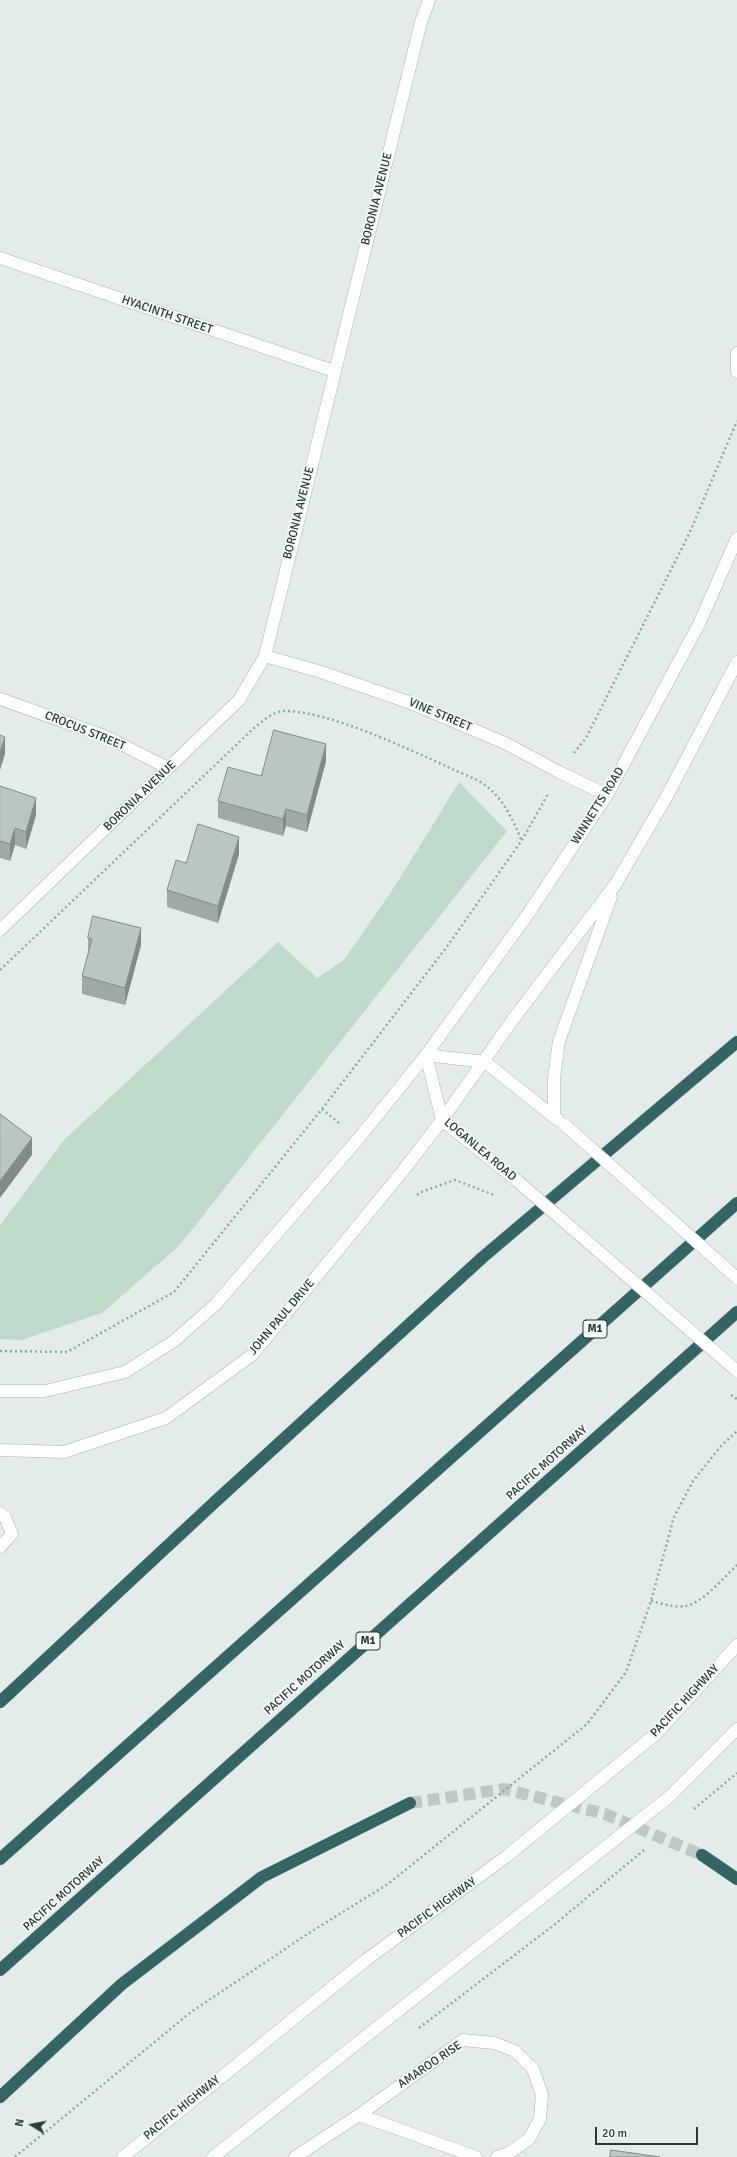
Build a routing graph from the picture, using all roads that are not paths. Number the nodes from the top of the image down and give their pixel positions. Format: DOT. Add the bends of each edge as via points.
graph roads {
  1 [pos="429,0"];
  2 [pos="0,258"];
  3 [pos="737,352"];
  4 [pos="334,371"];
  5 [pos="737,372"];
  6 [pos="737,538"];
  7 [pos="265,656"];
  8 [pos="737,662"];
  9 [pos="0,699"];
  10 [pos="168,768"];
  11 [pos="607,795"];
  12 [pos="615,885"];
  13 [pos="0,930"];
  14 [pos="737,1042"];
  15 [pos="426,1055"];
  16 [pos="485,1062"];
  17 [pos="554,1116"];
  18 [pos="442,1120"];
  19 [pos="737,1203"];
  20 [pos="737,1278"];
  21 [pos="737,1312"];
  22 [pos="737,1371"];
  23 [pos="0,1391"];
  24 [pos="0,1450"];
  25 [pos="0,1513"];
  26 [pos="0,1547"];
  27 [pos="737,1645"];
  28 [pos="0,1702"];
  29 [pos="737,1729"];
  30 [pos="410,1803"];
  31 [pos="702,1855"];
  32 [pos="0,1859"];
  33 [pos="737,1879"];
  34 [pos="0,1970"];
  35 [pos="0,2097"];
  36 [pos="359,2114"];
  37 [pos="123,2157"];
  38 [pos="213,2157"];
  39 [pos="295,2157"];
  40 [pos="476,2157"];
  41 [pos="497,2157"];
  1 -- 4 [label="main road, BORONIA AVENUE" via="421,22"];
  2 -- 4 [label="main road, HYACINTH STREET"];
  3 -- 5 [label="main road"];
  4 -- 7 [label="main road, BORONIA AVENUE"];
  6 -- 11 [label="main road, WINNETTS ROAD" via="699,624"];
  7 -- 10 [label="main road, BORONIA AVENUE" via="239,700"];
  7 -- 11 [label="main road, VINE STREET" via="408,702 505,743"];
  8 -- 12 [label="main road" via="667,796"];
  9 -- 10 [label="main road, CROCUS STREET" via="108,738"];
  10 -- 13 [label="main road, BORONIA AVENUE"];
  11 -- 15 [label="main road, WINNETTS ROAD" via="526,917"];
  12 -- 16 [label="main road" via="514,1018"];
  12 -- 17 [label="main road" via="559,1041 554,1078"];
  14 -- 28 [label="highway" via="483,1257"];
  15 -- 16 [label="main road"];
  15 -- 18 [label="main road, LOGANLEA ROAD"];
  15 -- 23 [label="main road" via="359,1138 216,1304 174,1341 126,1372 45,1391"];
  16 -- 17 [label="main road"];
  16 -- 18 [label="main road"];
  17 -- 20 [label="main road, bridge"];
  18 -- 22 [label="main road, LOGANLEA ROAD, bridge" via="516,1180"];
  18 -- 24 [label="main road, JOHN PAUL DRIVE" via="402,1172 246,1359 166,1418 64,1452"];
  19 -- 32 [label="highway, M1"];
  21 -- 34 [label="highway, PACIFIC MOTORWAY / M1"];
  25 -- 26 [label="main road" via="5,1517 12,1534"];
  27 -- 37 [label="main road, PACIFIC HIGHWAY" via="657,1733 508,1856 366,1960"];
  29 -- 38 [label="main road" via="669,1797"];
  30 -- 35 [label="highway" via="262,1877 122,1984"];
  31 -- 33 [label="highway"];
  36 -- 39 [label="main road, AMAROO RISE"];
  36 -- 40 [label="main road"];
  36 -- 41 [label="main road, AMAROO RISE" via="463,2040 494,2043 515,2051 533,2069 542,2095 540,2119 529,2139 509,2153"];
}
